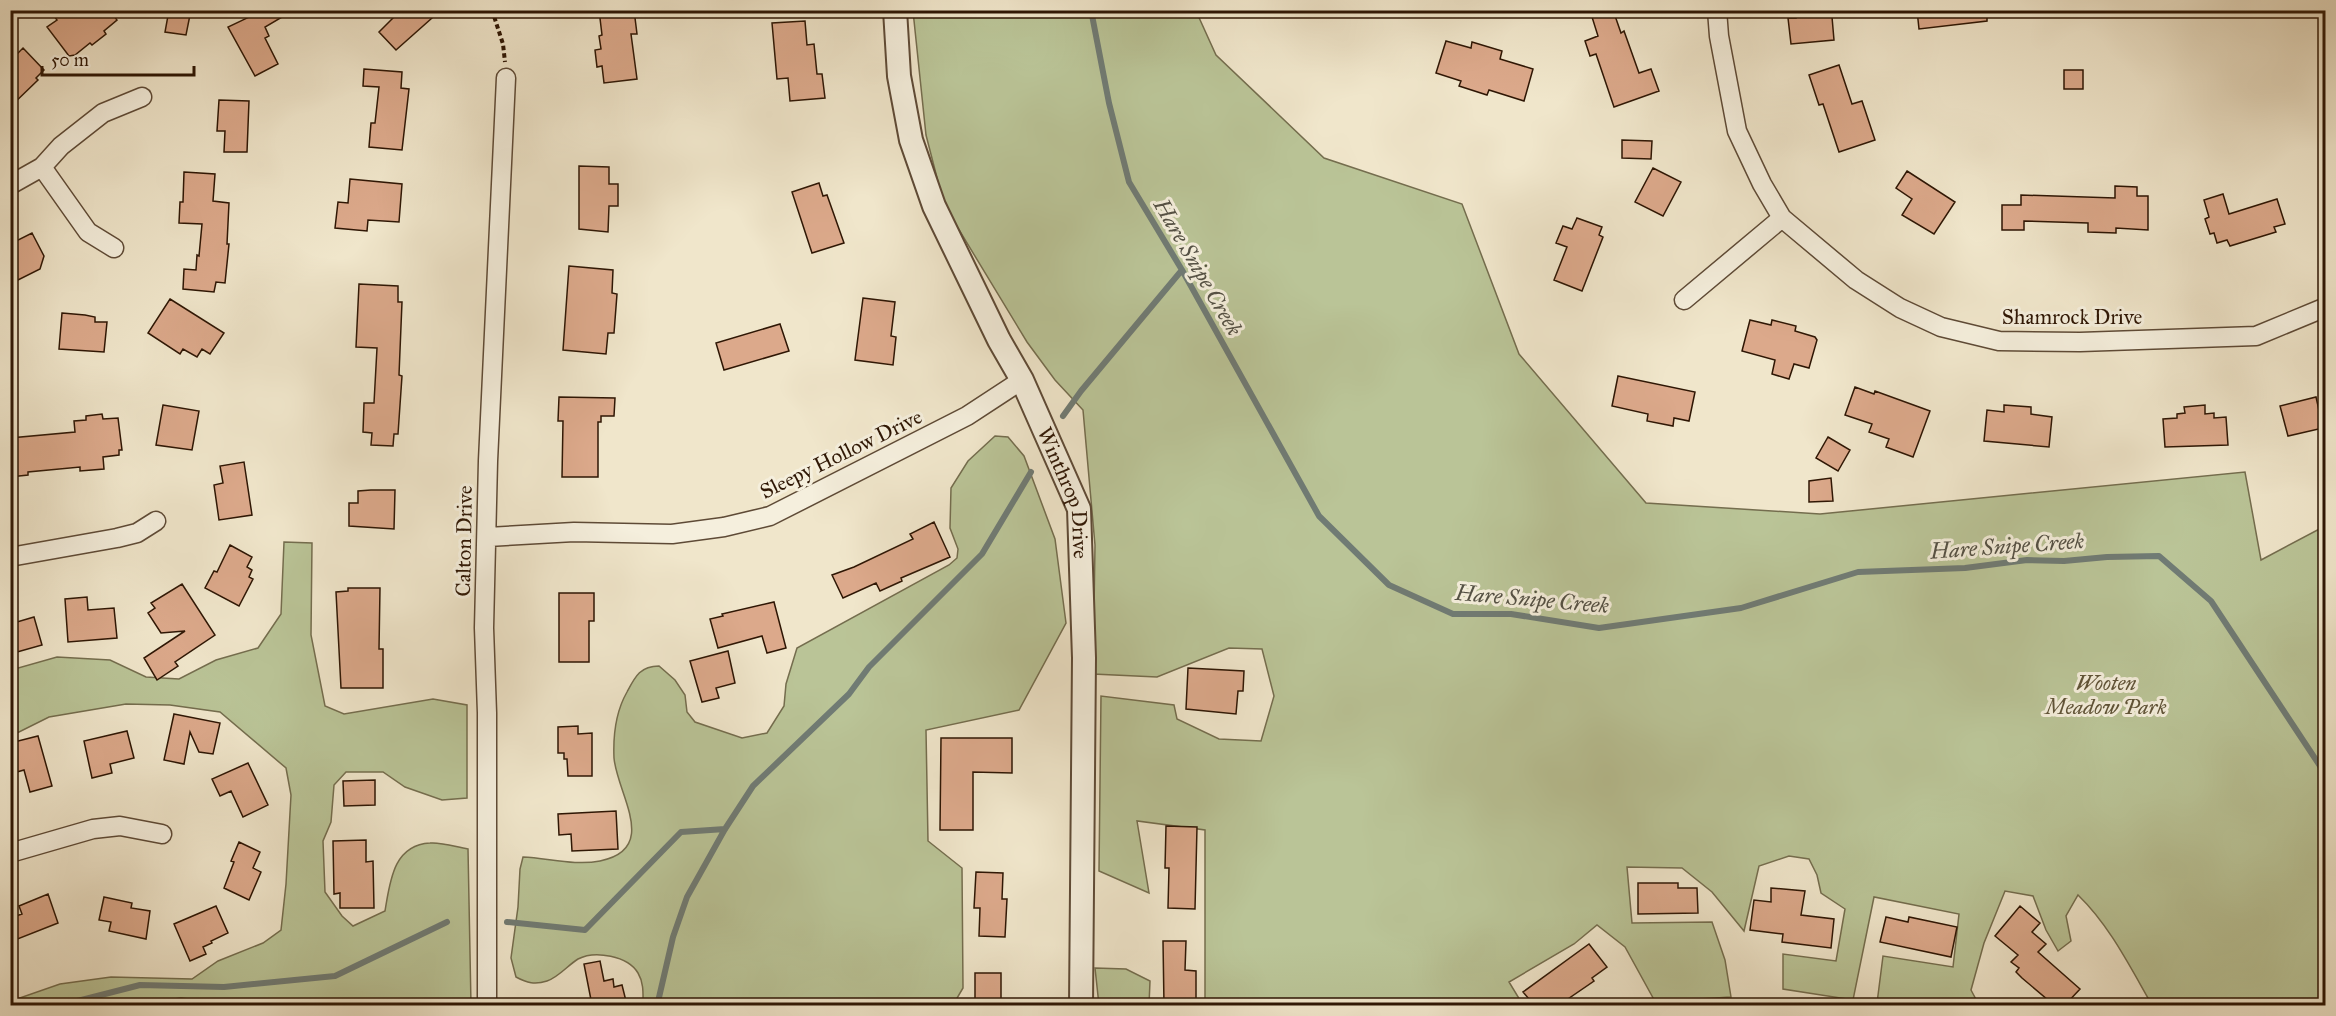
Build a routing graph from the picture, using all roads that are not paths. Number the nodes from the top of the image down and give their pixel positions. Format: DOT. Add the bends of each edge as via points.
graph roads {
  1 [pos="895,10"];
  2 [pos="1717,10"];
  3 [pos="506,78"];
  4 [pos="142,97"];
  5 [pos="42,167"];
  6 [pos="10,185"];
  7 [pos="1782,218"];
  8 [pos="114,248"];
  9 [pos="1684,300"];
  10 [pos="2325,307"];
  11 [pos="1022,380"];
  12 [pos="156,521"];
  13 [pos="488,537"];
  14 [pos="10,556"];
  15 [pos="162,834"];
  16 [pos="10,854"];
  17 [pos="487,1005"];
  18 [pos="1081,1005"];
  1 -- 11 [label="street, Winthrop Drive" via="899,76 914,149 934,206"];
  2 -- 7 [label="street, Shamrock Drive" via="1737,131"];
  3 -- 13 [label="street, Calton Drive"];
  4 -- 5 [label="street" via="103,113 61,146"];
  5 -- 6 [label="street"];
  5 -- 8 [label="street" via="88,232"];
  7 -- 9 [label="street"];
  7 -- 10 [label="street, Shamrock Drive" via="1856,280 1900,308 1941,327 1999,341 2256,336"];
  11 -- 13 [label="street, Sleepy Hollow Drive" via="967,416 770,516 672,534 574,532"];
  11 -- 18 [label="street, Winthrop Drive" via="1079,509 1084,658"];
  12 -- 14 [label="street" via="137,533 117,538"];
  13 -- 17 [label="street, Calton Drive" via="484,627"];
  15 -- 16 [label="street" via="120,826 93,829"];
}
